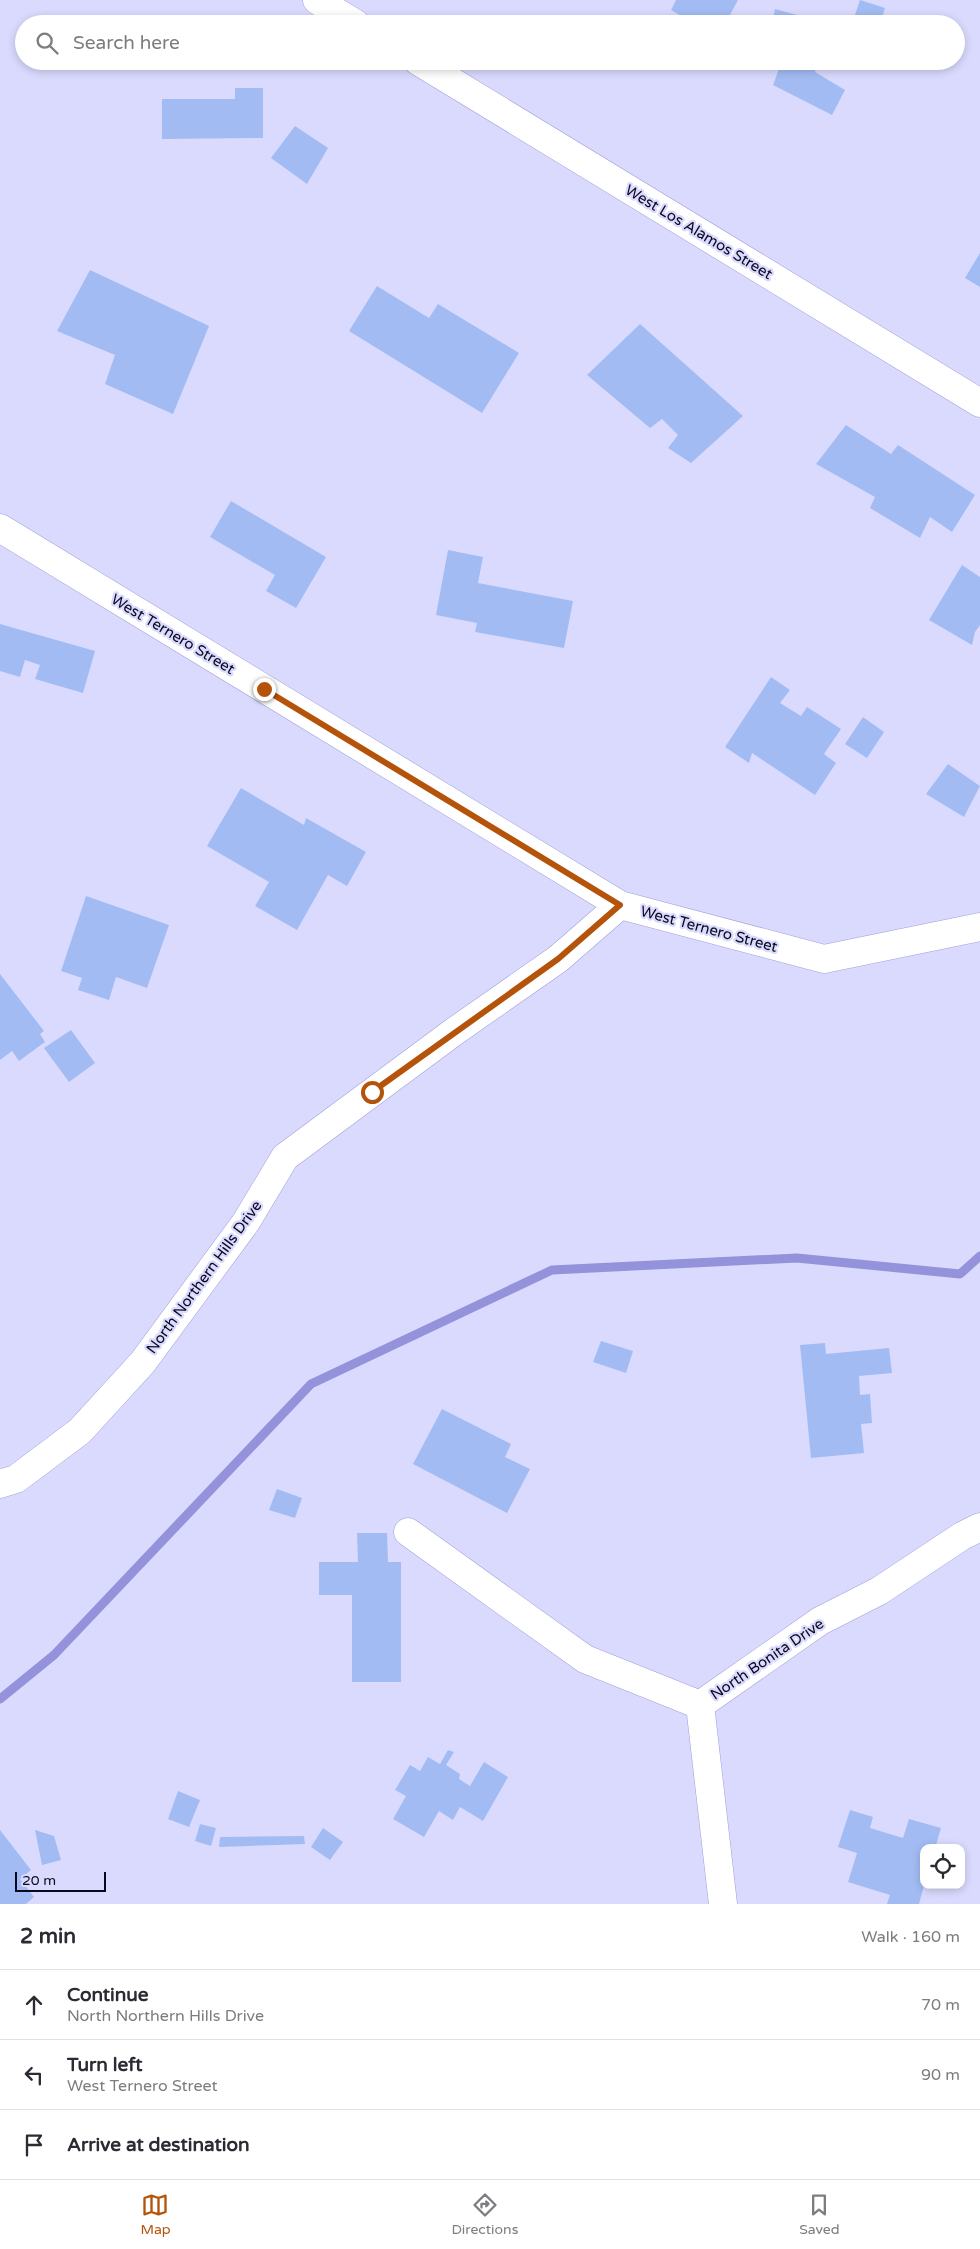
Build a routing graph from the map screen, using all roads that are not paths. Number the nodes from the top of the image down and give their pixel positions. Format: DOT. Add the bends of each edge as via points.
graph roads {
  1 [pos="317,0"];
  2 [pos="341,15"];
  3 [pos="433,70"];
  4 [pos="980,403"];
  5 [pos="0,528"];
  6 [pos="620,905"];
  7 [pos="980,927"];
  8 [pos="0,1484"];
  9 [pos="980,1527"];
  10 [pos="408,1532"];
  11 [pos="700,1705"];
  12 [pos="723,1904"];
  1 -- 2 [label="street"];
  3 -- 4 [label="street, West Los Alamos Street"];
  5 -- 6 [label="street, West Ternero Street"];
  6 -- 7 [label="street, West Ternero Street" via="824,959"];
  6 -- 8 [label="street, North Northern Hills Drive" via="558,959 285,1157 246,1222 143,1362 80,1431 16,1479"];
  9 -- 11 [label="street, North Bonita Drive" via="878,1591 820,1621"];
  10 -- 11 [label="street" via="585,1660"];
  11 -- 12 [label="street, North Bonita Drive"];
}
